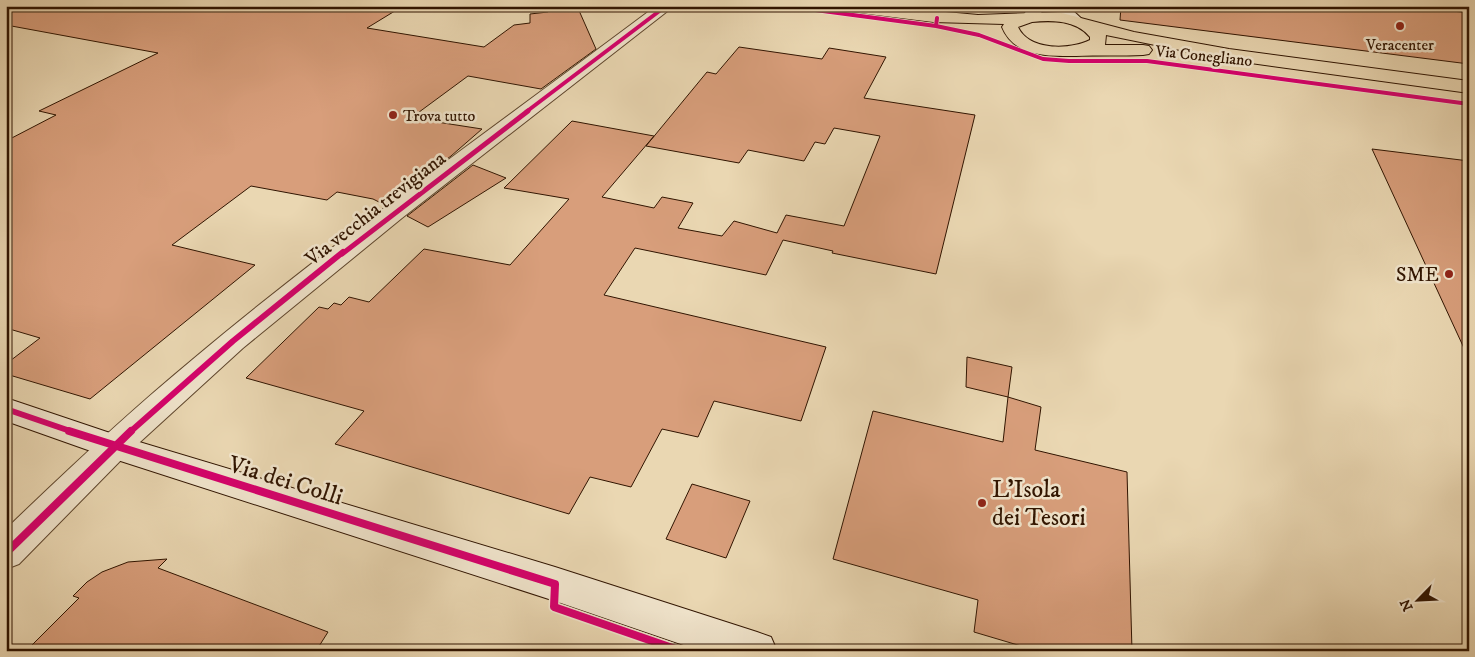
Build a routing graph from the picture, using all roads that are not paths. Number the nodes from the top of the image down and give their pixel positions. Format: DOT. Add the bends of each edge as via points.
graph roads {
  1 [pos="666,6"];
  2 [pos="844,6"];
  3 [pos="1058,6"];
  4 [pos="1030,14"];
  5 [pos="936,18"];
  6 [pos="1081,24"];
  7 [pos="1016,38"];
  8 [pos="1082,51"];
  9 [pos="1296,64"];
  10 [pos="1469,87"];
  11 [pos="6,409"];
  12 [pos="113,446"];
  13 [pos="6,553"];
  14 [pos="757,651"];
  1 -- 12 [label="street, Via vecchia trevigiana" via="331,262 232,342"];
  2 -- 5 [label="main road"];
  3 -- 6 [label="street"];
  4 -- 5 [label="main road" via="980,21"];
  4 -- 6 [label="main road, Via Conegliano"];
  4 -- 7 [label="main road" via="1010,27 1010,33"];
  5 -- 7 [label="main road"];
  6 -- 8 [label="main road" via="1099,37 1092,48"];
  6 -- 9 [label="main road, Via Conegliano" via="1138,38"];
  7 -- 8 [label="main road, Via Conegliano" via="1038,48"];
  8 -- 9 [label="main road, Via Conegliano" via="1150,50"];
  9 -- 10 [label="main road, Via Conegliano"];
  11 -- 12 [label="street, Via dei Colli"];
  12 -- 13 [label="street, Via vecchia trevigiana"];
  12 -- 14 [label="street, Via dei Colli" via="555,584"];
}
